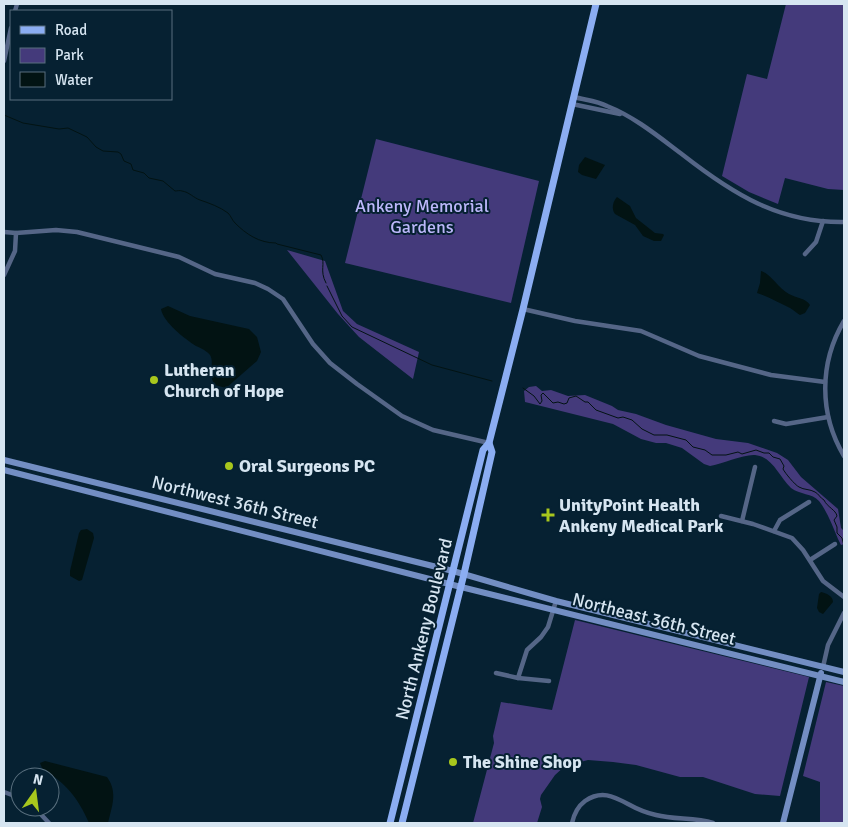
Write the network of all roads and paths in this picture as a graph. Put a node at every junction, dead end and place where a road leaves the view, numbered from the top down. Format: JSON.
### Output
{"nodes":[{"id":1,"x":596,"y":4,"type":"edge"},
{"id":2,"x":10,"y":33,"type":"edge"},
{"id":3,"x":4,"y":61,"type":"edge"},
{"id":4,"x":573,"y":101,"type":"junction"},
{"id":5,"x":823,"y":221,"type":"junction"},
{"id":6,"x":844,"y":222,"type":"edge"},
{"id":7,"x":4,"y":232,"type":"edge"},
{"id":8,"x":16,"y":233,"type":"junction"},
{"id":9,"x":805,"y":254,"type":"dead end"},
{"id":10,"x":4,"y":275,"type":"edge"},
{"id":11,"x":523,"y":309,"type":"junction"},
{"id":12,"x":844,"y":321,"type":"edge"},
{"id":13,"x":825,"y":382,"type":"junction"},
{"id":14,"x":828,"y":417,"type":"junction"},
{"id":15,"x":774,"y":421,"type":"dead end"},
{"id":16,"x":489,"y":443,"type":"junction"},
{"id":17,"x":844,"y":456,"type":"edge"},
{"id":18,"x":4,"y":460,"type":"edge"},
{"id":19,"x":755,"y":467,"type":"dead end"},
{"id":20,"x":4,"y":470,"type":"edge"},
{"id":21,"x":809,"y":502,"type":"dead end"},
{"id":22,"x":721,"y":516,"type":"dead end"},
{"id":23,"x":742,"y":521,"type":"junction"},
{"id":24,"x":774,"y":531,"type":"junction"},
{"id":25,"x":835,"y":544,"type":"dead end"},
{"id":26,"x":810,"y":560,"type":"junction"},
{"id":27,"x":459,"y":573,"type":"junction"},
{"id":28,"x":456,"y":585,"type":"junction"},
{"id":29,"x":844,"y":596,"type":"edge"},
{"id":30,"x":556,"y":601,"type":"junction"},
{"id":31,"x":554,"y":609,"type":"junction"},
{"id":32,"x":844,"y":613,"type":"edge"},
{"id":33,"x":823,"y":667,"type":"junction"},
{"id":34,"x":844,"y":672,"type":"edge"},
{"id":35,"x":496,"y":673,"type":"dead end"},
{"id":36,"x":820,"y":676,"type":"junction"},
{"id":37,"x":518,"y":678,"type":"junction"},
{"id":38,"x":549,"y":681,"type":"dead end"},
{"id":39,"x":844,"y":682,"type":"edge"},
{"id":40,"x":390,"y":823,"type":"edge"},
{"id":41,"x":402,"y":823,"type":"edge"},
{"id":42,"x":572,"y":823,"type":"edge"},
{"id":43,"x":713,"y":823,"type":"edge"},
{"id":44,"x":783,"y":823,"type":"edge"}],
"edges":[{"from":1,"to":4,"type":"main road","name":"North Ankeny Boulevard"},
{"from":2,"to":3,"type":"street"},
{"from":4,"to":5,"type":"street"},
{"from":4,"to":11,"type":"main road","name":"North Ankeny Boulevard"},
{"from":5,"to":6,"type":"street"},
{"from":5,"to":9,"type":"street"},
{"from":7,"to":8,"type":"street"},
{"from":8,"to":10,"type":"street"},
{"from":8,"to":16,"type":"street"},
{"from":11,"to":13,"type":"street"},
{"from":11,"to":16,"type":"main road","name":"North Ankeny Boulevard"},
{"from":12,"to":13,"type":"street"},
{"from":13,"to":14,"type":"street"},
{"from":14,"to":15,"type":"street"},
{"from":14,"to":17,"type":"street"},
{"from":16,"to":27,"type":"main road","name":"North Ankeny Boulevard"},
{"from":16,"to":27,"type":"main road","name":"North Ankeny Boulevard"},
{"from":18,"to":27,"type":"main road","name":"Northwest 36th Street"},
{"from":19,"to":23,"type":"street"},
{"from":20,"to":28,"type":"main road","name":"Northwest 36th Street"},
{"from":21,"to":24,"type":"street"},
{"from":22,"to":23,"type":"street"},
{"from":23,"to":24,"type":"street"},
{"from":24,"to":26,"type":"street"},
{"from":25,"to":26,"type":"street"},
{"from":26,"to":29,"type":"street"},
{"from":27,"to":28,"type":"main road","name":"North Ankeny Boulevard"},
{"from":27,"to":28,"type":"main road","name":"North Ankeny Boulevard"},
{"from":27,"to":30,"type":"main road","name":"Northeast 36th Street"},
{"from":28,"to":31,"type":"main road","name":"Northeast 36th Street"},
{"from":28,"to":40,"type":"main road","name":"North Ankeny Boulevard"},
{"from":28,"to":41,"type":"main road","name":"North Ankeny Boulevard"},
{"from":30,"to":31,"type":"street"},
{"from":30,"to":33,"type":"main road","name":"Northeast 36th Street"},
{"from":31,"to":36,"type":"main road","name":"Northeast 36th Street"},
{"from":31,"to":37,"type":"street"},
{"from":32,"to":33,"type":"street"},
{"from":33,"to":34,"type":"main road","name":"Northeast 36th Street"},
{"from":33,"to":36,"type":"main road"},
{"from":35,"to":37,"type":"street"},
{"from":36,"to":39,"type":"main road","name":"Northeast 36th Street"},
{"from":36,"to":44,"type":"main road"},
{"from":37,"to":38,"type":"street"},
{"from":42,"to":43,"type":"street"}]}
